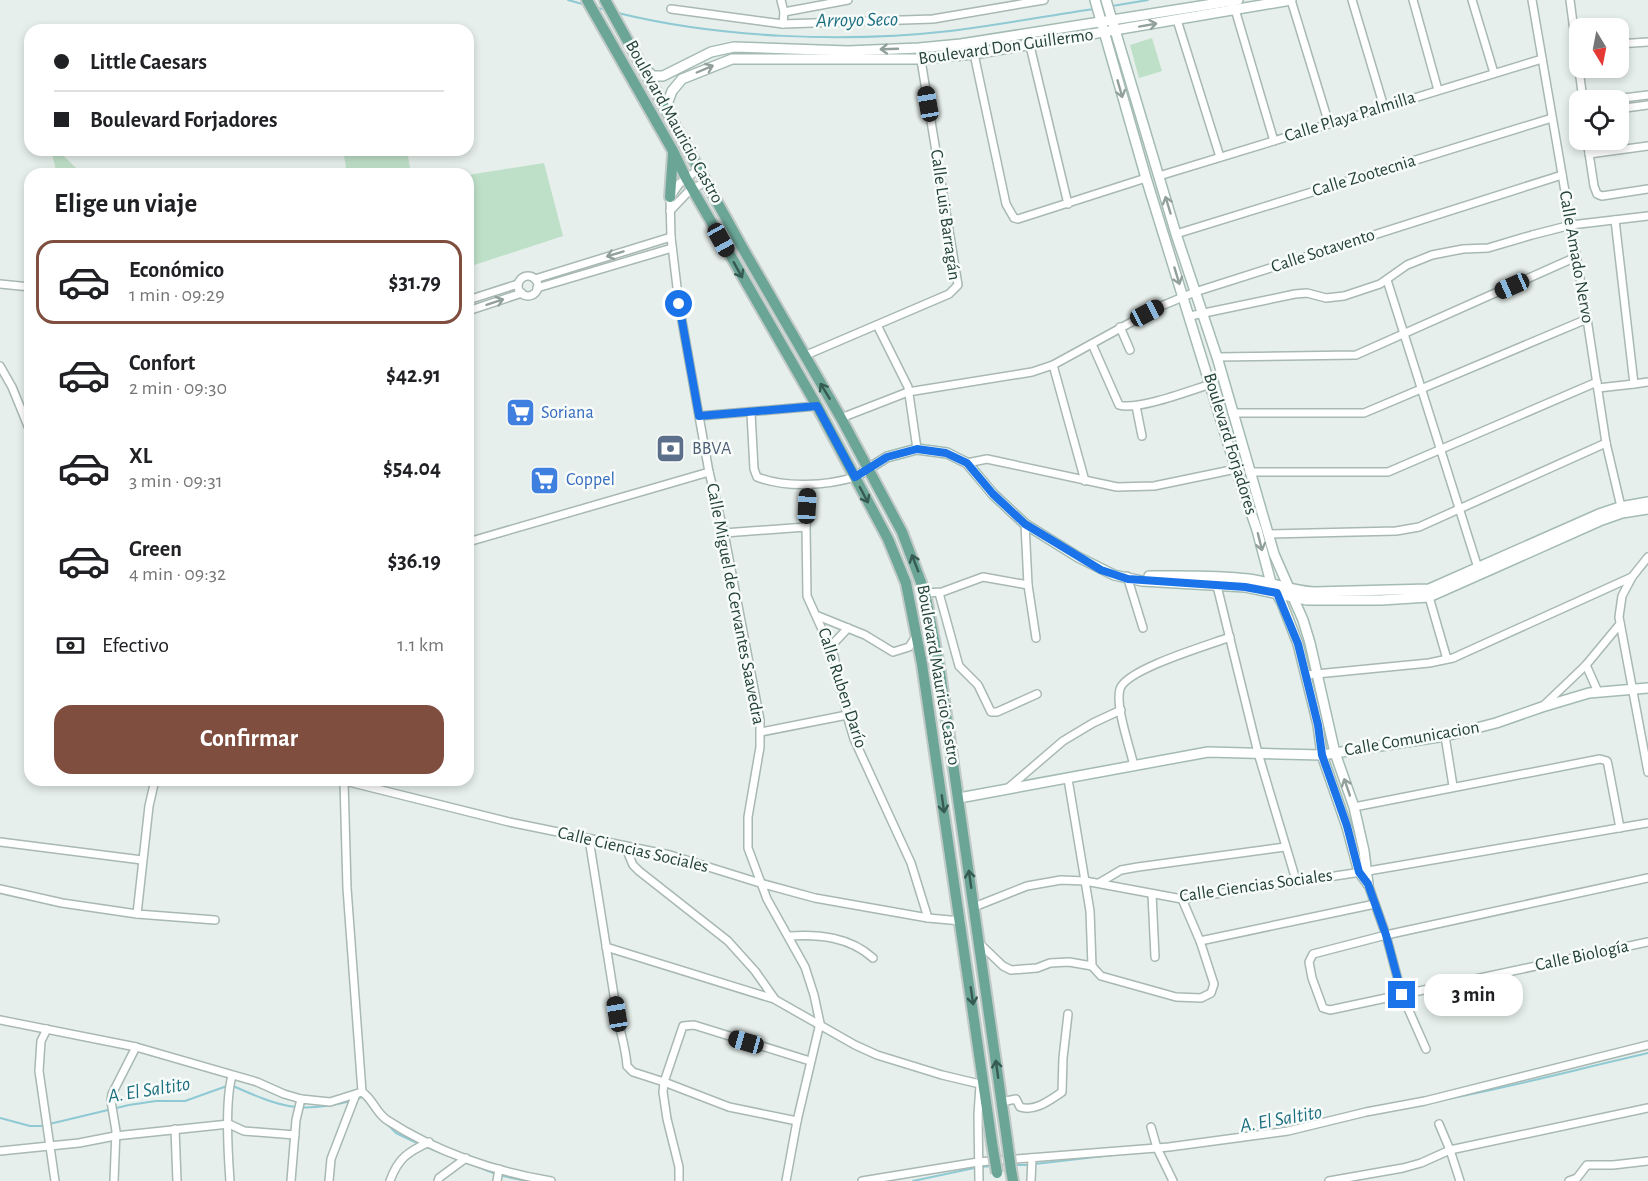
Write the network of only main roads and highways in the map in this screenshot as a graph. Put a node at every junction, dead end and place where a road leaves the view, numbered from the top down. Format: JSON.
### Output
{"nodes":[{"id":1,"x":587,"y":0,"type":"edge"},
{"id":2,"x":605,"y":0,"type":"edge"},
{"id":3,"x":673,"y":151,"type":"junction"},
{"id":4,"x":670,"y":197,"type":"road end"},
{"id":5,"x":1012,"y":1175,"type":"edge"},
{"id":6,"x":997,"y":1177,"type":"edge"}],
"edges":[{"from":1,"to":3,"type":"main road","name":"Boulevard Mauricio Castro"},
{"from":5,"to":2,"type":"main road","name":"Boulevard Mauricio Castro","one_way":true,"bridge":true},
{"from":3,"to":4,"type":"main road"},
{"from":3,"to":6,"type":"main road","name":"Boulevard Mauricio Castro","one_way":true,"bridge":true}]}
